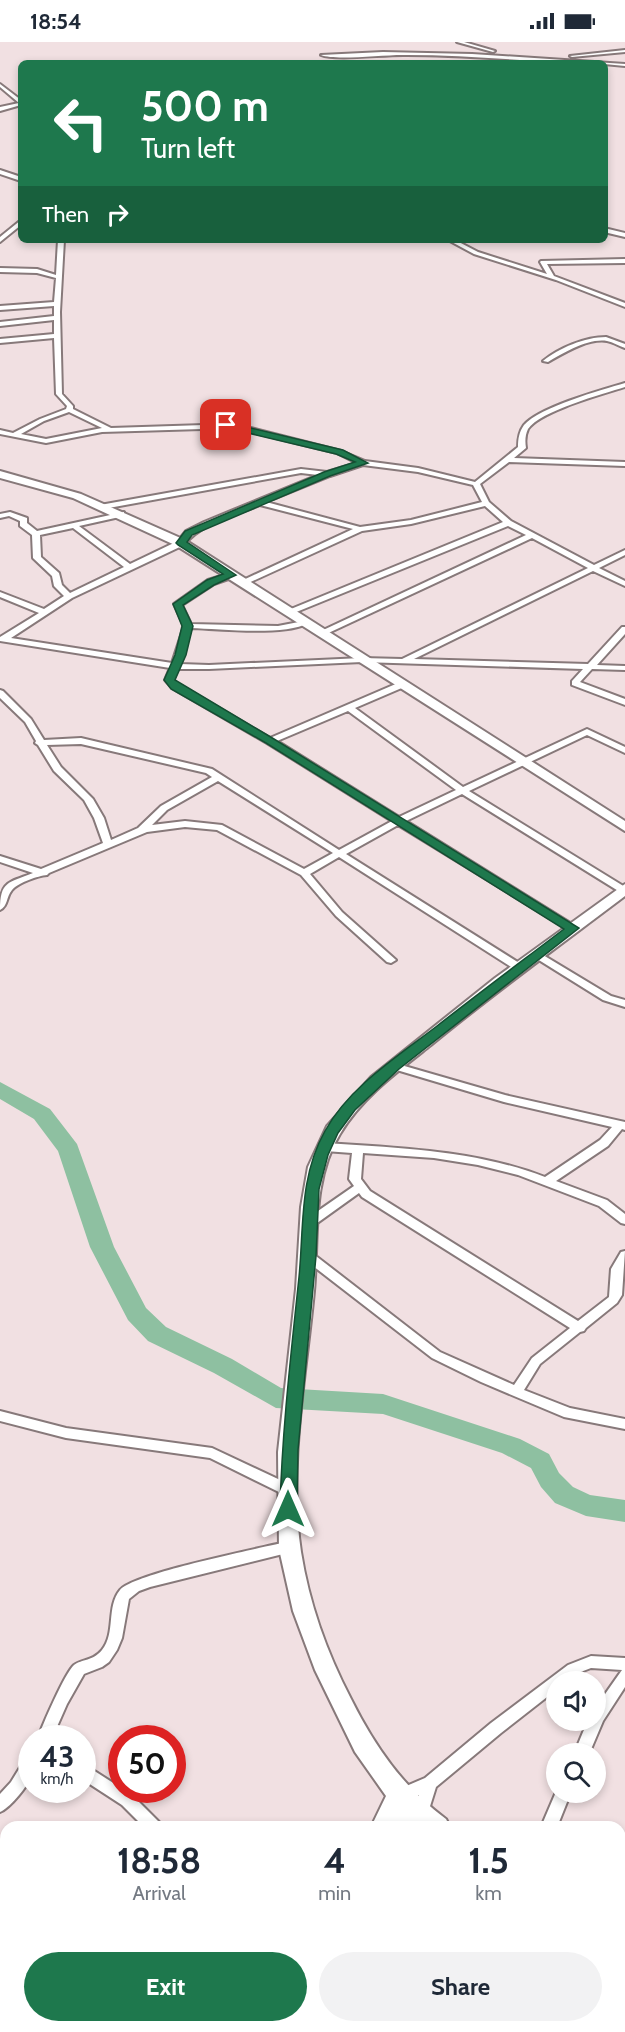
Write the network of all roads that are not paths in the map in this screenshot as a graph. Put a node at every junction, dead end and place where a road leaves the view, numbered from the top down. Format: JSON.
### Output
{"nodes":[{"id":1,"x":459,"y":42,"type":"edge"},
{"id":2,"x":625,"y":51,"type":"edge"},
{"id":3,"x":322,"y":55,"type":"dead end"},
{"id":4,"x":538,"y":60,"type":"edge"},
{"id":5,"x":608,"y":63,"type":"edge"},
{"id":6,"x":625,"y":65,"type":"edge"},
{"id":7,"x":0,"y":85,"type":"edge"},
{"id":8,"x":18,"y":100,"type":"edge"},
{"id":9,"x":18,"y":104,"type":"edge"},
{"id":10,"x":0,"y":109,"type":"edge"},
{"id":11,"x":0,"y":172,"type":"edge"},
{"id":12,"x":18,"y":178,"type":"edge"},
{"id":13,"x":18,"y":224,"type":"edge"},
{"id":14,"x":14,"y":226,"type":"junction"},
{"id":15,"x":0,"y":229,"type":"edge"},
{"id":16,"x":608,"y":231,"type":"edge"},
{"id":17,"x":625,"y":235,"type":"edge"},
{"id":18,"x":0,"y":240,"type":"edge"},
{"id":19,"x":61,"y":243,"type":"edge"},
{"id":20,"x":457,"y":243,"type":"edge"},
{"id":21,"x":625,"y":261,"type":"edge"},
{"id":22,"x":0,"y":270,"type":"edge"},
{"id":23,"x":58,"y":277,"type":"junction"},
{"id":24,"x":552,"y":278,"type":"junction"},
{"id":25,"x":58,"y":304,"type":"junction"},
{"id":26,"x":625,"y":305,"type":"edge"},
{"id":27,"x":0,"y":308,"type":"edge"},
{"id":28,"x":57,"y":318,"type":"junction"},
{"id":29,"x":0,"y":324,"type":"edge"},
{"id":30,"x":58,"y":336,"type":"junction"},
{"id":31,"x":0,"y":342,"type":"edge"},
{"id":32,"x":625,"y":346,"type":"edge"},
{"id":33,"x":546,"y":361,"type":"dead end"},
{"id":34,"x":625,"y":385,"type":"edge"},
{"id":35,"x":69,"y":410,"type":"junction"},
{"id":36,"x":111,"y":430,"type":"junction"},
{"id":37,"x":0,"y":432,"type":"edge"},
{"id":38,"x":14,"y":435,"type":"junction"},
{"id":39,"x":509,"y":460,"type":"junction"},
{"id":40,"x":363,"y":463,"type":"junction"},
{"id":41,"x":625,"y":464,"type":"edge"},
{"id":42,"x":0,"y":474,"type":"edge"},
{"id":43,"x":327,"y":474,"type":"junction"},
{"id":44,"x":476,"y":484,"type":"junction"},
{"id":45,"x":258,"y":502,"type":"junction"},
{"id":46,"x":486,"y":503,"type":"junction"},
{"id":47,"x":103,"y":507,"type":"junction"},
{"id":48,"x":121,"y":514,"type":"junction"},
{"id":49,"x":0,"y":516,"type":"edge"},
{"id":50,"x":508,"y":523,"type":"junction"},
{"id":51,"x":76,"y":527,"type":"junction"},
{"id":52,"x":360,"y":529,"type":"junction"},
{"id":53,"x":36,"y":534,"type":"junction"},
{"id":54,"x":533,"y":535,"type":"junction"},
{"id":55,"x":181,"y":543,"type":"junction"},
{"id":56,"x":625,"y":552,"type":"edge"},
{"id":57,"x":128,"y":566,"type":"junction"},
{"id":58,"x":593,"y":567,"type":"junction"},
{"id":59,"x":231,"y":575,"type":"junction"},
{"id":60,"x":244,"y":584,"type":"junction"},
{"id":61,"x":625,"y":584,"type":"edge"},
{"id":62,"x":0,"y":594,"type":"edge"},
{"id":63,"x":69,"y":596,"type":"junction"},
{"id":64,"x":44,"y":612,"type":"junction"},
{"id":65,"x":289,"y":613,"type":"junction"},
{"id":66,"x":304,"y":622,"type":"junction"},
{"id":67,"x":188,"y":626,"type":"junction"},
{"id":68,"x":625,"y":629,"type":"edge"},
{"id":69,"x":321,"y":634,"type":"junction"},
{"id":70,"x":2,"y":639,"type":"edge"},
{"id":71,"x":362,"y":660,"type":"junction"},
{"id":72,"x":401,"y":662,"type":"junction"},
{"id":73,"x":176,"y":666,"type":"junction"},
{"id":74,"x":588,"y":666,"type":"junction"},
{"id":75,"x":625,"y":668,"type":"edge"},
{"id":76,"x":401,"y":685,"type":"junction"},
{"id":77,"x":0,"y":693,"type":"edge"},
{"id":78,"x":625,"y":702,"type":"edge"},
{"id":79,"x":349,"y":707,"type":"junction"},
{"id":80,"x":270,"y":741,"type":"junction"},
{"id":81,"x":39,"y":744,"type":"junction"},
{"id":82,"x":625,"y":750,"type":"edge"},
{"id":83,"x":524,"y":762,"type":"junction"},
{"id":84,"x":218,"y":777,"type":"junction"},
{"id":85,"x":462,"y":790,"type":"junction"},
{"id":86,"x":398,"y":821,"type":"junction"},
{"id":87,"x":625,"y":827,"type":"edge"},
{"id":88,"x":141,"y":831,"type":"junction"},
{"id":89,"x":108,"y":844,"type":"junction"},
{"id":90,"x":338,"y":854,"type":"junction"},
{"id":91,"x":0,"y":859,"type":"edge"},
{"id":92,"x":44,"y":873,"type":"junction"},
{"id":93,"x":304,"y":873,"type":"junction"},
{"id":94,"x":624,"y":889,"type":"edge"},
{"id":95,"x":0,"y":907,"type":"edge"},
{"id":96,"x":572,"y":928,"type":"junction"},
{"id":97,"x":538,"y":955,"type":"junction"},
{"id":98,"x":392,"y":960,"type":"dead end"},
{"id":99,"x":520,"y":968,"type":"junction"},
{"id":100,"x":625,"y":1004,"type":"edge"},
{"id":101,"x":394,"y":1066,"type":"junction"},
{"id":102,"x":622,"y":1126,"type":"edge"},
{"id":103,"x":325,"y":1147,"type":"junction"},
{"id":104,"x":358,"y":1151,"type":"junction"},
{"id":105,"x":547,"y":1182,"type":"junction"},
{"id":106,"x":359,"y":1188,"type":"junction"},
{"id":107,"x":625,"y":1220,"type":"edge"},
{"id":108,"x":309,"y":1223,"type":"junction"},
{"id":109,"x":308,"y":1256,"type":"junction"},
{"id":110,"x":625,"y":1256,"type":"edge"},
{"id":111,"x":580,"y":1328,"type":"junction"},
{"id":112,"x":516,"y":1392,"type":"junction"},
{"id":113,"x":0,"y":1416,"type":"edge"},
{"id":114,"x":625,"y":1424,"type":"edge"},
{"id":115,"x":288,"y":1490,"type":"junction"},
{"id":116,"x":290,"y":1547,"type":"junction"},
{"id":117,"x":625,"y":1664,"type":"edge"},
{"id":118,"x":625,"y":1675,"type":"edge"},
{"id":119,"x":51,"y":1725,"type":"edge"},
{"id":120,"x":586,"y":1743,"type":"edge"},
{"id":121,"x":96,"y":1779,"type":"edge"},
{"id":122,"x":430,"y":1783,"type":"junction"},
{"id":123,"x":18,"y":1784,"type":"edge"},
{"id":124,"x":399,"y":1796,"type":"junction"},
{"id":125,"x":559,"y":1803,"type":"edge"},
{"id":126,"x":0,"y":1805,"type":"edge"},
{"id":127,"x":148,"y":1821,"type":"edge"},
{"id":128,"x":386,"y":1821,"type":"edge"},
{"id":129,"x":418,"y":1821,"type":"edge"},
{"id":130,"x":420,"y":1821,"type":"edge"},
{"id":131,"x":552,"y":1821,"type":"edge"}],
"edges":[{"from":1,"to":2,"type":"street"},
{"from":3,"to":4,"type":"street"},
{"from":5,"to":6,"type":"street"},
{"from":7,"to":8,"type":"street"},
{"from":9,"to":10,"type":"street"},
{"from":11,"to":12,"type":"street"},
{"from":13,"to":14,"type":"street"},
{"from":14,"to":15,"type":"street"},
{"from":14,"to":18,"type":"street"},
{"from":16,"to":17,"type":"street"},
{"from":19,"to":23,"type":"street"},
{"from":20,"to":24,"type":"street"},
{"from":21,"to":24,"type":"street"},
{"from":22,"to":23,"type":"street"},
{"from":23,"to":25,"type":"street"},
{"from":24,"to":26,"type":"street"},
{"from":25,"to":27,"type":"street"},
{"from":25,"to":28,"type":"street"},
{"from":28,"to":29,"type":"street"},
{"from":28,"to":30,"type":"street"},
{"from":30,"to":31,"type":"street"},
{"from":30,"to":35,"type":"street"},
{"from":32,"to":33,"type":"street"},
{"from":34,"to":39,"type":"street"},
{"from":35,"to":36,"type":"street"},
{"from":35,"to":38,"type":"street"},
{"from":36,"to":38,"type":"street"},
{"from":36,"to":40,"type":"street"},
{"from":37,"to":38,"type":"street"},
{"from":39,"to":41,"type":"street"},
{"from":39,"to":44,"type":"street"},
{"from":40,"to":43,"type":"street"},
{"from":40,"to":44,"type":"street"},
{"from":42,"to":47,"type":"main road"},
{"from":43,"to":45,"type":"street"},
{"from":43,"to":47,"type":"street"},
{"from":44,"to":46,"type":"street"},
{"from":45,"to":52,"type":"street"},
{"from":45,"to":55,"type":"street"},
{"from":46,"to":50,"type":"street"},
{"from":46,"to":52,"type":"street"},
{"from":47,"to":48,"type":"main road"},
{"from":48,"to":51,"type":"street"},
{"from":48,"to":55,"type":"main road"},
{"from":49,"to":53,"type":"street"},
{"from":50,"to":54,"type":"street"},
{"from":50,"to":65,"type":"street"},
{"from":51,"to":53,"type":"street"},
{"from":51,"to":57,"type":"street"},
{"from":52,"to":60,"type":"street"},
{"from":53,"to":63,"type":"street"},
{"from":54,"to":58,"type":"street"},
{"from":54,"to":69,"type":"street"},
{"from":55,"to":57,"type":"street"},
{"from":55,"to":59,"type":"main road"},
{"from":56,"to":58,"type":"street"},
{"from":57,"to":63,"type":"street"},
{"from":58,"to":61,"type":"street"},
{"from":58,"to":72,"type":"street"},
{"from":59,"to":60,"type":"main road"},
{"from":59,"to":67,"type":"street"},
{"from":60,"to":65,"type":"main road"},
{"from":62,"to":64,"type":"street"},
{"from":63,"to":64,"type":"street"},
{"from":64,"to":70,"type":"street"},
{"from":65,"to":66,"type":"main road"},
{"from":66,"to":67,"type":"street"},
{"from":66,"to":69,"type":"main road"},
{"from":67,"to":73,"type":"street"},
{"from":68,"to":74,"type":"street"},
{"from":69,"to":71,"type":"main road"},
{"from":70,"to":73,"type":"street"},
{"from":71,"to":72,"type":"street"},
{"from":71,"to":73,"type":"street"},
{"from":71,"to":76,"type":"main road"},
{"from":72,"to":74,"type":"street"},
{"from":73,"to":80,"type":"street"},
{"from":74,"to":75,"type":"street"},
{"from":74,"to":78,"type":"street"},
{"from":76,"to":79,"type":"street"},
{"from":76,"to":83,"type":"main road"},
{"from":77,"to":81,"type":"street"},
{"from":79,"to":80,"type":"street"},
{"from":79,"to":85,"type":"street"},
{"from":80,"to":86,"type":"street"},
{"from":81,"to":84,"type":"street"},
{"from":81,"to":89,"type":"street"},
{"from":82,"to":83,"type":"street"},
{"from":83,"to":85,"type":"street"},
{"from":83,"to":87,"type":"main road"},
{"from":84,"to":88,"type":"street"},
{"from":84,"to":90,"type":"street"},
{"from":85,"to":86,"type":"street"},
{"from":85,"to":94,"type":"street"},
{"from":86,"to":90,"type":"street"},
{"from":86,"to":96,"type":"street"},
{"from":88,"to":89,"type":"street"},
{"from":88,"to":93,"type":"street"},
{"from":89,"to":92,"type":"street"},
{"from":90,"to":93,"type":"street"},
{"from":90,"to":99,"type":"street"},
{"from":91,"to":92,"type":"street"},
{"from":92,"to":95,"type":"street"},
{"from":93,"to":98,"type":"street"},
{"from":94,"to":96,"type":"main road"},
{"from":96,"to":97,"type":"main road"},
{"from":97,"to":99,"type":"main road"},
{"from":97,"to":100,"type":"street"},
{"from":99,"to":101,"type":"main road"},
{"from":101,"to":102,"type":"street"},
{"from":101,"to":103,"type":"main road"},
{"from":102,"to":105,"type":"street"},
{"from":103,"to":104,"type":"street"},
{"from":103,"to":108,"type":"main road"},
{"from":104,"to":105,"type":"street"},
{"from":104,"to":106,"type":"street"},
{"from":105,"to":107,"type":"street"},
{"from":106,"to":108,"type":"street"},
{"from":106,"to":111,"type":"street"},
{"from":108,"to":109,"type":"main road"},
{"from":109,"to":112,"type":"street"},
{"from":109,"to":115,"type":"main road"},
{"from":110,"to":111,"type":"street"},
{"from":111,"to":112,"type":"street"},
{"from":112,"to":114,"type":"street"},
{"from":113,"to":115,"type":"street"},
{"from":115,"to":116,"type":"main road"},
{"from":116,"to":119,"type":"street"},
{"from":116,"to":124,"type":"main road"},
{"from":117,"to":122,"type":"street"},
{"from":118,"to":120,"type":"street"},
{"from":121,"to":127,"type":"street"},
{"from":122,"to":124,"type":"street"},
{"from":122,"to":130,"type":"street"},
{"from":123,"to":126,"type":"street"},
{"from":124,"to":128,"type":"main road"},
{"from":124,"to":129,"type":"main road"},
{"from":125,"to":131,"type":"street"}]}
